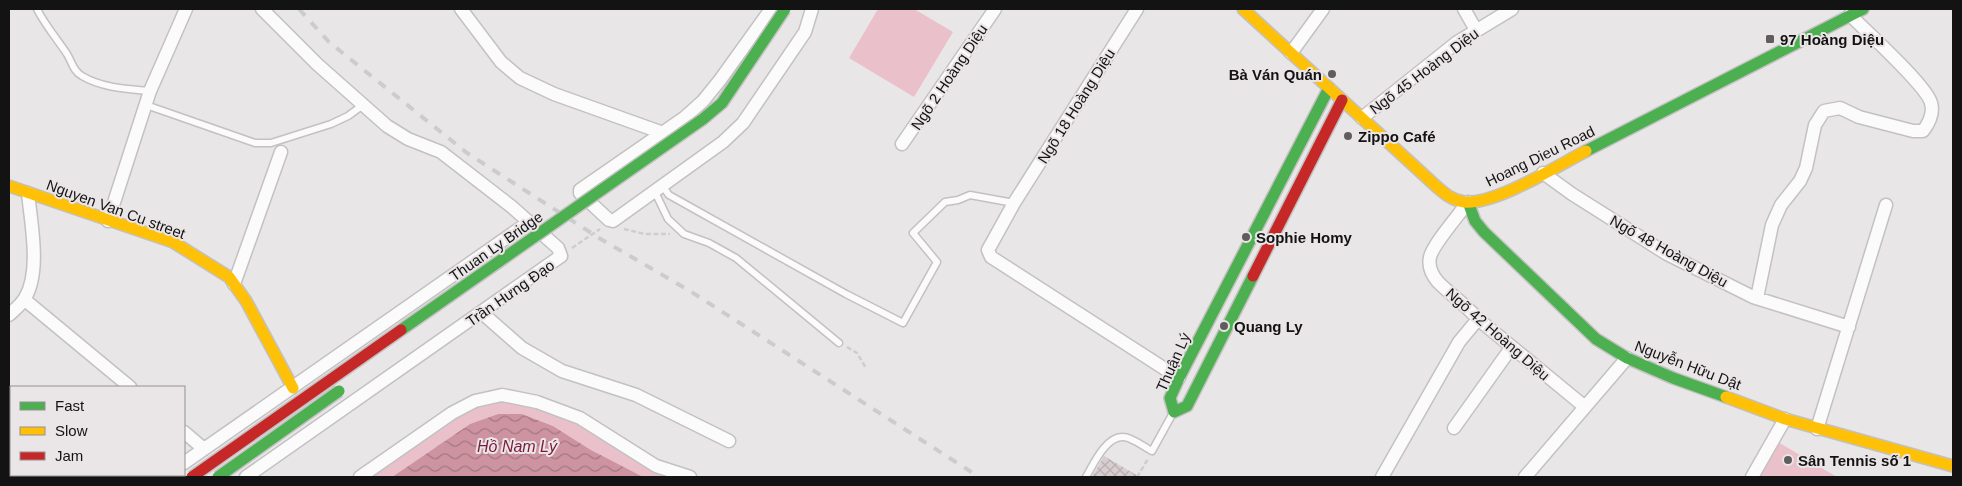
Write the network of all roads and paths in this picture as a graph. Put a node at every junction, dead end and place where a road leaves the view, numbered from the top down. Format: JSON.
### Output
{"nodes":[{"id":1,"x":37,"y":9,"type":"edge"},
{"id":2,"x":186,"y":9,"type":"edge"},
{"id":3,"x":262,"y":9,"type":"edge"},
{"id":4,"x":461,"y":9,"type":"edge"},
{"id":5,"x":771,"y":9,"type":"edge"},
{"id":6,"x":785,"y":9,"type":"edge"},
{"id":7,"x":812,"y":9,"type":"edge"},
{"id":8,"x":995,"y":9,"type":"edge"},
{"id":9,"x":1137,"y":9,"type":"edge"},
{"id":10,"x":1243,"y":9,"type":"edge"},
{"id":11,"x":1323,"y":9,"type":"edge"},
{"id":12,"x":1464,"y":9,"type":"edge"},
{"id":13,"x":1512,"y":9,"type":"edge"},
{"id":14,"x":1863,"y":9,"type":"edge"},
{"id":15,"x":1850,"y":16,"type":"junction"},
{"id":16,"x":1476,"y":30,"type":"junction"},
{"id":17,"x":1291,"y":53,"type":"junction"},
{"id":18,"x":1329,"y":88,"type":"junction"},
{"id":19,"x":150,"y":91,"type":"junction"},
{"id":20,"x":743,"y":93,"type":"dead end"},
{"id":21,"x":1342,"y":100,"type":"junction"},
{"id":22,"x":146,"y":105,"type":"junction"},
{"id":23,"x":363,"y":105,"type":"junction"},
{"id":24,"x":725,"y":117,"type":"dead end"},
{"id":25,"x":1362,"y":118,"type":"junction"},
{"id":26,"x":662,"y":133,"type":"junction"},
{"id":27,"x":902,"y":144,"type":"dead end"},
{"id":28,"x":281,"y":152,"type":"dead end"},
{"id":29,"x":1543,"y":173,"type":"junction"},
{"id":30,"x":9,"y":186,"type":"edge"},
{"id":31,"x":659,"y":189,"type":"junction"},
{"id":32,"x":28,"y":193,"type":"junction"},
{"id":33,"x":605,"y":202,"type":"dead end"},
{"id":34,"x":1468,"y":202,"type":"junction"},
{"id":35,"x":1014,"y":203,"type":"junction"},
{"id":36,"x":1886,"y":206,"type":"dead end"},
{"id":37,"x":589,"y":213,"type":"dead end"},
{"id":38,"x":108,"y":221,"type":"junction"},
{"id":39,"x":529,"y":222,"type":"junction"},
{"id":40,"x":611,"y":222,"type":"junction"},
{"id":41,"x":684,"y":234,"type":"junction"},
{"id":42,"x":558,"y":235,"type":"dead end"},
{"id":43,"x":542,"y":246,"type":"dead end"},
{"id":44,"x":561,"y":256,"type":"junction"},
{"id":45,"x":234,"y":284,"type":"junction"},
{"id":46,"x":1757,"y":298,"type":"junction"},
{"id":47,"x":25,"y":300,"type":"junction"},
{"id":48,"x":482,"y":312,"type":"junction"},
{"id":49,"x":9,"y":315,"type":"edge"},
{"id":50,"x":1478,"y":319,"type":"junction"},
{"id":51,"x":1849,"y":327,"type":"junction"},
{"id":52,"x":839,"y":343,"type":"joint"},
{"id":53,"x":1511,"y":348,"type":"junction"},
{"id":54,"x":1627,"y":358,"type":"junction"},
{"id":55,"x":866,"y":368,"type":"dead end"},
{"id":56,"x":1180,"y":378,"type":"junction"},
{"id":57,"x":351,"y":382,"type":"dead end"},
{"id":58,"x":129,"y":386,"type":"edge"},
{"id":59,"x":293,"y":388,"type":"junction"},
{"id":60,"x":1584,"y":407,"type":"junction"},
{"id":61,"x":1174,"y":412,"type":"junction"},
{"id":62,"x":1785,"y":419,"type":"junction"},
{"id":63,"x":1454,"y":428,"type":"dead end"},
{"id":64,"x":1817,"y":429,"type":"junction"},
{"id":65,"x":185,"y":433,"type":"edge"},
{"id":66,"x":729,"y":441,"type":"dead end"},
{"id":67,"x":204,"y":449,"type":"junction"},
{"id":68,"x":1152,"y":451,"type":"junction"},
{"id":69,"x":185,"y":462,"type":"edge"},
{"id":70,"x":1953,"y":466,"type":"edge"},
{"id":71,"x":192,"y":477,"type":"edge"},
{"id":72,"x":218,"y":477,"type":"edge"},
{"id":73,"x":246,"y":477,"type":"edge"},
{"id":74,"x":360,"y":477,"type":"edge"},
{"id":75,"x":690,"y":477,"type":"edge"},
{"id":76,"x":1086,"y":477,"type":"edge"},
{"id":77,"x":1137,"y":477,"type":"edge"},
{"id":78,"x":1382,"y":477,"type":"edge"},
{"id":79,"x":1525,"y":477,"type":"edge"},
{"id":80,"x":1752,"y":477,"type":"edge"}],
"edges":[{"from":1,"to":19,"type":"lane"},
{"from":2,"to":19,"type":"street"},
{"from":3,"to":23,"type":"street","name":"Trần Hưng Đạo"},
{"from":4,"to":26,"type":"street"},
{"from":5,"to":26,"type":"street"},
{"from":6,"to":71,"type":"main road","name":"Thuan Ly Bridge","bridge":true},
{"from":7,"to":31,"type":"street"},
{"from":8,"to":27,"type":"street","name":"Ngõ 2 Hoàng Diệu"},
{"from":9,"to":35,"type":"street","name":"Ngõ 18 Hoàng Diệu"},
{"from":10,"to":17,"type":"main road"},
{"from":11,"to":17,"type":"street"},
{"from":12,"to":16,"type":"street"},
{"from":13,"to":16,"type":"street","name":"Ngõ 45 Hoàng Diệu"},
{"from":14,"to":15,"type":"main road","name":"Hoang Dieu Road"},
{"from":15,"to":29,"type":"main road","name":"Hoang Dieu Road"},
{"from":15,"to":46,"type":"street"},
{"from":16,"to":25,"type":"street","name":"Ngõ 45 Hoàng Diệu"},
{"from":17,"to":18,"type":"main road"},
{"from":18,"to":21,"type":"main road"},
{"from":18,"to":56,"type":"main road","name":"Thuận Lý"},
{"from":19,"to":22,"type":"street"},
{"from":20,"to":24,"type":"main road"},
{"from":21,"to":25,"type":"main road"},
{"from":21,"to":61,"type":"main road","name":"Thuận Lý"},
{"from":22,"to":23,"type":"lane"},
{"from":22,"to":38,"type":"street"},
{"from":23,"to":39,"type":"street","name":"Trần Hưng Đạo"},
{"from":25,"to":34,"type":"main road"},
{"from":26,"to":40,"type":"street"},
{"from":28,"to":45,"type":"street"},
{"from":29,"to":34,"type":"main road","name":"Hoang Dieu Road"},
{"from":29,"to":46,"type":"street","name":"Ngõ 48 Hoàng Diệu"},
{"from":30,"to":32,"type":"main road","name":"Nguyen Van Cu street"},
{"from":31,"to":35,"type":"lane"},
{"from":31,"to":40,"type":"street"},
{"from":31,"to":41,"type":"lane"},
{"from":32,"to":38,"type":"main road","name":"Nguyen Van Cu street"},
{"from":32,"to":47,"type":"street"},
{"from":33,"to":37,"type":"main road"},
{"from":34,"to":50,"type":"street","name":"Ngõ 42 Hoàng Diệu"},
{"from":34,"to":54,"type":"main road","name":"Nguyễn Hữu Dật"},
{"from":35,"to":56,"type":"street","name":"Ngõ 18 Hoàng Diệu"},
{"from":36,"to":51,"type":"street"},
{"from":38,"to":45,"type":"main road","name":"Nguyen Van Cu street"},
{"from":39,"to":44,"type":"street","name":"Trần Hưng Đạo"},
{"from":39,"to":59,"type":"street"},
{"from":40,"to":41,"type":"path"},
{"from":40,"to":44,"type":"path"},
{"from":41,"to":52,"type":"lane"},
{"from":42,"to":43,"type":"main road","name":"Thuan Ly Bridge"},
{"from":44,"to":48,"type":"street","name":"Trần Hưng Đạo"},
{"from":45,"to":59,"type":"main road","name":"Nguyen Van Cu street"},
{"from":46,"to":51,"type":"street","name":"Ngõ 48 Hoàng Diệu"},
{"from":47,"to":49,"type":"street"},
{"from":47,"to":58,"type":"street"},
{"from":48,"to":66,"type":"street"},
{"from":48,"to":73,"type":"street","name":"Trần Hưng Đạo"},
{"from":50,"to":53,"type":"street","name":"Ngõ 42 Hoàng Diệu"},
{"from":50,"to":78,"type":"street"},
{"from":51,"to":64,"type":"street"},
{"from":52,"to":55,"type":"path"},
{"from":53,"to":60,"type":"street","name":"Ngõ 42 Hoàng Diệu"},
{"from":53,"to":63,"type":"street"},
{"from":54,"to":60,"type":"street"},
{"from":54,"to":62,"type":"main road","name":"Nguyễn Hữu Dật"},
{"from":56,"to":61,"type":"main road","name":"Thuận Lý"},
{"from":57,"to":72,"type":"main road","bridge":true},
{"from":59,"to":67,"type":"street"},
{"from":60,"to":79,"type":"street"},
{"from":61,"to":68,"type":"lane"},
{"from":62,"to":64,"type":"main road","name":"Nguyễn Hữu Dật"},
{"from":62,"to":80,"type":"street"},
{"from":64,"to":70,"type":"main road","name":"Nguyễn Hữu Dật"},
{"from":65,"to":67,"type":"street"},
{"from":67,"to":69,"type":"street"},
{"from":68,"to":76,"type":"lane"},
{"from":68,"to":77,"type":"path"},
{"from":74,"to":75,"type":"street"}]}
